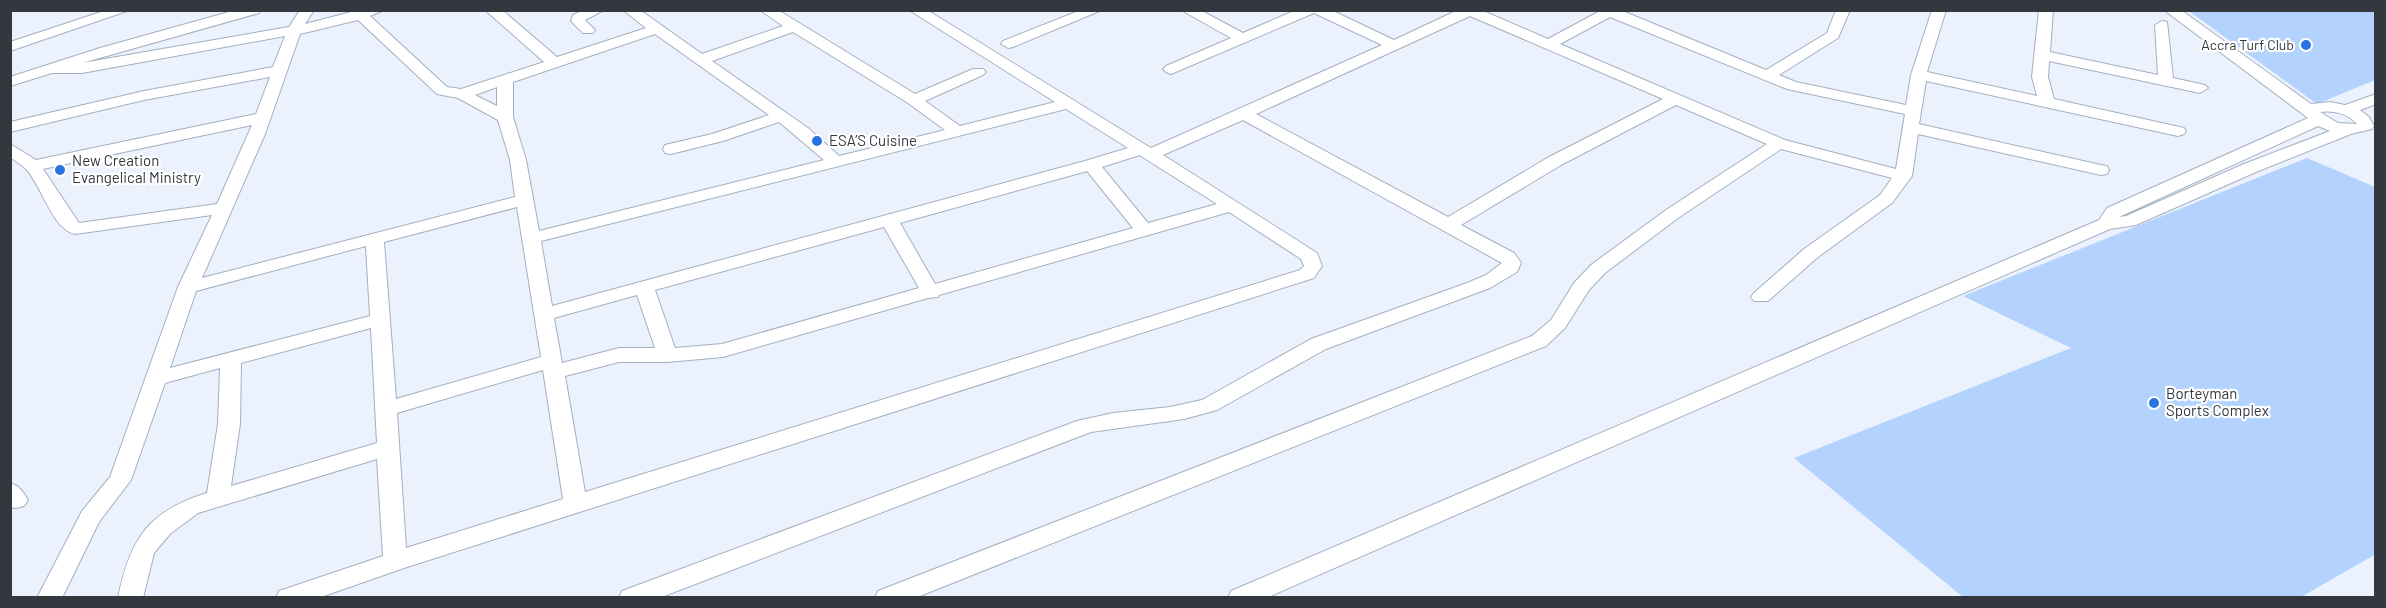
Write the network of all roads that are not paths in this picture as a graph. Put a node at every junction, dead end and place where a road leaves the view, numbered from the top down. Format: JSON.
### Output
{"nodes":[{"id":1,"x":123,"y":10,"type":"edge"},
{"id":2,"x":254,"y":10,"type":"edge"},
{"id":3,"x":307,"y":10,"type":"edge"},
{"id":4,"x":376,"y":10,"type":"edge"},
{"id":5,"x":492,"y":10,"type":"edge"},
{"id":6,"x":597,"y":10,"type":"edge"},
{"id":7,"x":630,"y":10,"type":"edge"},
{"id":8,"x":767,"y":10,"type":"edge"},
{"id":9,"x":916,"y":10,"type":"edge"},
{"id":10,"x":1095,"y":10,"type":"edge"},
{"id":11,"x":1188,"y":10,"type":"edge"},
{"id":12,"x":1308,"y":10,"type":"edge"},
{"id":13,"x":1319,"y":10,"type":"edge"},
{"id":14,"x":1843,"y":10,"type":"edge"},
{"id":15,"x":1939,"y":10,"type":"edge"},
{"id":16,"x":2046,"y":10,"type":"edge"},
{"id":17,"x":2171,"y":10,"type":"edge"},
{"id":18,"x":1611,"y":11,"type":"edge"},
{"id":19,"x":1465,"y":12,"type":"edge"},
{"id":20,"x":361,"y":15,"type":"junction"},
{"id":21,"x":2162,"y":25,"type":"dead end"},
{"id":22,"x":793,"y":27,"type":"junction"},
{"id":23,"x":656,"y":29,"type":"junction"},
{"id":24,"x":294,"y":30,"type":"junction"},
{"id":25,"x":588,"y":30,"type":"dead end"},
{"id":26,"x":1241,"y":38,"type":"junction"},
{"id":27,"x":1008,"y":44,"type":"dead end"},
{"id":28,"x":1550,"y":44,"type":"junction"},
{"id":29,"x":1394,"y":45,"type":"junction"},
{"id":30,"x":10,"y":47,"type":"edge"},
{"id":31,"x":2041,"y":55,"type":"junction"},
{"id":32,"x":700,"y":60,"type":"junction"},
{"id":33,"x":554,"y":63,"type":"junction"},
{"id":34,"x":52,"y":69,"type":"junction"},
{"id":35,"x":1171,"y":69,"type":"dead end"},
{"id":36,"x":278,"y":71,"type":"junction"},
{"id":37,"x":978,"y":72,"type":"dead end"},
{"id":38,"x":1919,"y":75,"type":"junction"},
{"id":39,"x":1767,"y":76,"type":"junction"},
{"id":40,"x":505,"y":80,"type":"junction"},
{"id":41,"x":2166,"y":81,"type":"junction"},
{"id":42,"x":10,"y":82,"type":"edge"},
{"id":43,"x":2200,"y":88,"type":"dead end"},
{"id":44,"x":462,"y":94,"type":"junction"},
{"id":45,"x":1675,"y":99,"type":"junction"},
{"id":46,"x":2376,"y":99,"type":"edge"},
{"id":47,"x":914,"y":100,"type":"junction"},
{"id":48,"x":1067,"y":104,"type":"junction"},
{"id":49,"x":2047,"y":104,"type":"junction"},
{"id":50,"x":2345,"y":110,"type":"junction"},
{"id":51,"x":1244,"y":114,"type":"junction"},
{"id":52,"x":2315,"y":115,"type":"junction"},
{"id":53,"x":781,"y":116,"type":"junction"},
{"id":54,"x":505,"y":117,"type":"junction"},
{"id":55,"x":261,"y":118,"type":"junction"},
{"id":56,"x":1911,"y":119,"type":"junction"},
{"id":57,"x":2363,"y":121,"type":"edge"},
{"id":58,"x":10,"y":127,"type":"edge"},
{"id":59,"x":957,"y":131,"type":"junction"},
{"id":60,"x":2178,"y":131,"type":"dead end"},
{"id":61,"x":1779,"y":143,"type":"junction"},
{"id":62,"x":10,"y":149,"type":"edge"},
{"id":63,"x":671,"y":149,"type":"dead end"},
{"id":64,"x":1145,"y":151,"type":"junction"},
{"id":65,"x":836,"y":162,"type":"junction"},
{"id":66,"x":1090,"y":165,"type":"junction"},
{"id":67,"x":33,"y":166,"type":"junction"},
{"id":68,"x":2101,"y":170,"type":"dead end"},
{"id":69,"x":1903,"y":176,"type":"junction"},
{"id":70,"x":523,"y":200,"type":"junction"},
{"id":71,"x":1230,"y":206,"type":"junction"},
{"id":72,"x":223,"y":208,"type":"junction"},
{"id":73,"x":889,"y":220,"type":"junction"},
{"id":74,"x":2106,"y":224,"type":"junction"},
{"id":75,"x":1446,"y":226,"type":"junction"},
{"id":76,"x":1145,"y":231,"type":"junction"},
{"id":77,"x":375,"y":237,"type":"junction"},
{"id":78,"x":531,"y":238,"type":"junction"},
{"id":79,"x":188,"y":286,"type":"junction"},
{"id":80,"x":644,"y":286,"type":"junction"},
{"id":81,"x":932,"y":292,"type":"junction"},
{"id":82,"x":1761,"y":297,"type":"dead end"},
{"id":83,"x":545,"y":314,"type":"junction"},
{"id":84,"x":381,"y":319,"type":"junction"},
{"id":85,"x":667,"y":355,"type":"junction"},
{"id":86,"x":231,"y":359,"type":"junction"},
{"id":87,"x":554,"y":366,"type":"junction"},
{"id":88,"x":154,"y":380,"type":"junction"},
{"id":89,"x":385,"y":409,"type":"junction"},
{"id":90,"x":387,"y":448,"type":"junction"},
{"id":91,"x":218,"y":498,"type":"junction"},
{"id":92,"x":576,"y":505,"type":"junction"},
{"id":93,"x":395,"y":561,"type":"junction"},
{"id":94,"x":49,"y":597,"type":"edge"},
{"id":95,"x":130,"y":597,"type":"edge"},
{"id":96,"x":288,"y":597,"type":"edge"},
{"id":97,"x":631,"y":597,"type":"edge"},
{"id":98,"x":887,"y":597,"type":"edge"},
{"id":99,"x":1240,"y":597,"type":"edge"}],
"edges":[{"from":1,"to":30,"type":"street"},
{"from":2,"to":34,"type":"street"},
{"from":3,"to":24,"type":"street"},
{"from":4,"to":20,"type":"street"},
{"from":5,"to":33,"type":"street"},
{"from":6,"to":25,"type":"street"},
{"from":7,"to":23,"type":"street"},
{"from":8,"to":22,"type":"street"},
{"from":9,"to":48,"type":"street"},
{"from":10,"to":27,"type":"street"},
{"from":11,"to":26,"type":"street"},
{"from":12,"to":26,"type":"street"},
{"from":13,"to":29,"type":"street"},
{"from":14,"to":39,"type":"street"},
{"from":15,"to":38,"type":"street"},
{"from":16,"to":31,"type":"street"},
{"from":17,"to":52,"type":"street"},
{"from":18,"to":28,"type":"street"},
{"from":18,"to":39,"type":"street"},
{"from":19,"to":28,"type":"street"},
{"from":19,"to":29,"type":"street"},
{"from":20,"to":24,"type":"street"},
{"from":20,"to":44,"type":"street"},
{"from":21,"to":41,"type":"street"},
{"from":22,"to":32,"type":"street"},
{"from":22,"to":47,"type":"street"},
{"from":23,"to":32,"type":"street"},
{"from":23,"to":33,"type":"street"},
{"from":24,"to":34,"type":"street"},
{"from":24,"to":36,"type":"street"},
{"from":26,"to":35,"type":"street"},
{"from":28,"to":45,"type":"street"},
{"from":29,"to":51,"type":"street"},
{"from":31,"to":41,"type":"street"},
{"from":31,"to":49,"type":"street"},
{"from":32,"to":53,"type":"street"},
{"from":33,"to":40,"type":"street"},
{"from":34,"to":42,"type":"street"},
{"from":36,"to":55,"type":"street"},
{"from":36,"to":58,"type":"street"},
{"from":37,"to":47,"type":"street"},
{"from":38,"to":49,"type":"street"},
{"from":38,"to":56,"type":"street"},
{"from":39,"to":56,"type":"street"},
{"from":40,"to":44,"type":"street"},
{"from":40,"to":54,"type":"street"},
{"from":41,"to":43,"type":"street"},
{"from":44,"to":54,"type":"street"},
{"from":45,"to":61,"type":"street"},
{"from":45,"to":75,"type":"street"},
{"from":46,"to":50,"type":"street"},
{"from":47,"to":59,"type":"street"},
{"from":48,"to":59,"type":"street"},
{"from":48,"to":64,"type":"street"},
{"from":49,"to":60,"type":"street"},
{"from":50,"to":52,"type":"street"},
{"from":50,"to":57,"type":"street"},
{"from":51,"to":64,"type":"street"},
{"from":51,"to":75,"type":"street"},
{"from":52,"to":57,"type":"street"},
{"from":52,"to":74,"type":"street"},
{"from":53,"to":63,"type":"street"},
{"from":53,"to":65,"type":"street"},
{"from":54,"to":70,"type":"street"},
{"from":55,"to":67,"type":"street"},
{"from":55,"to":72,"type":"street"},
{"from":56,"to":68,"type":"street"},
{"from":56,"to":69,"type":"street"},
{"from":57,"to":74,"type":"street"},
{"from":59,"to":65,"type":"street"},
{"from":61,"to":69,"type":"street"},
{"from":61,"to":98,"type":"street"},
{"from":62,"to":67,"type":"street"},
{"from":64,"to":66,"type":"street"},
{"from":64,"to":71,"type":"street"},
{"from":65,"to":78,"type":"street"},
{"from":66,"to":73,"type":"street"},
{"from":66,"to":76,"type":"street"},
{"from":67,"to":72,"type":"street"},
{"from":69,"to":82,"type":"street"},
{"from":70,"to":77,"type":"street"},
{"from":70,"to":78,"type":"street"},
{"from":71,"to":76,"type":"street"},
{"from":71,"to":92,"type":"street"},
{"from":72,"to":79,"type":"street"},
{"from":73,"to":80,"type":"street"},
{"from":73,"to":81,"type":"street"},
{"from":74,"to":99,"type":"street"},
{"from":75,"to":97,"type":"street"},
{"from":76,"to":81,"type":"street"},
{"from":77,"to":79,"type":"street"},
{"from":77,"to":84,"type":"street"},
{"from":78,"to":83,"type":"street"},
{"from":79,"to":88,"type":"street"},
{"from":80,"to":83,"type":"street"},
{"from":80,"to":85,"type":"street"},
{"from":81,"to":85,"type":"street"},
{"from":83,"to":87,"type":"street"},
{"from":84,"to":86,"type":"street"},
{"from":84,"to":89,"type":"street"},
{"from":85,"to":87,"type":"street"},
{"from":86,"to":88,"type":"street"},
{"from":86,"to":91,"type":"street"},
{"from":87,"to":89,"type":"street"},
{"from":87,"to":92,"type":"street"},
{"from":88,"to":94,"type":"street"},
{"from":89,"to":90,"type":"street"},
{"from":90,"to":91,"type":"street"},
{"from":90,"to":93,"type":"street"},
{"from":91,"to":95,"type":"street"},
{"from":92,"to":93,"type":"street"},
{"from":93,"to":96,"type":"street"}]}
